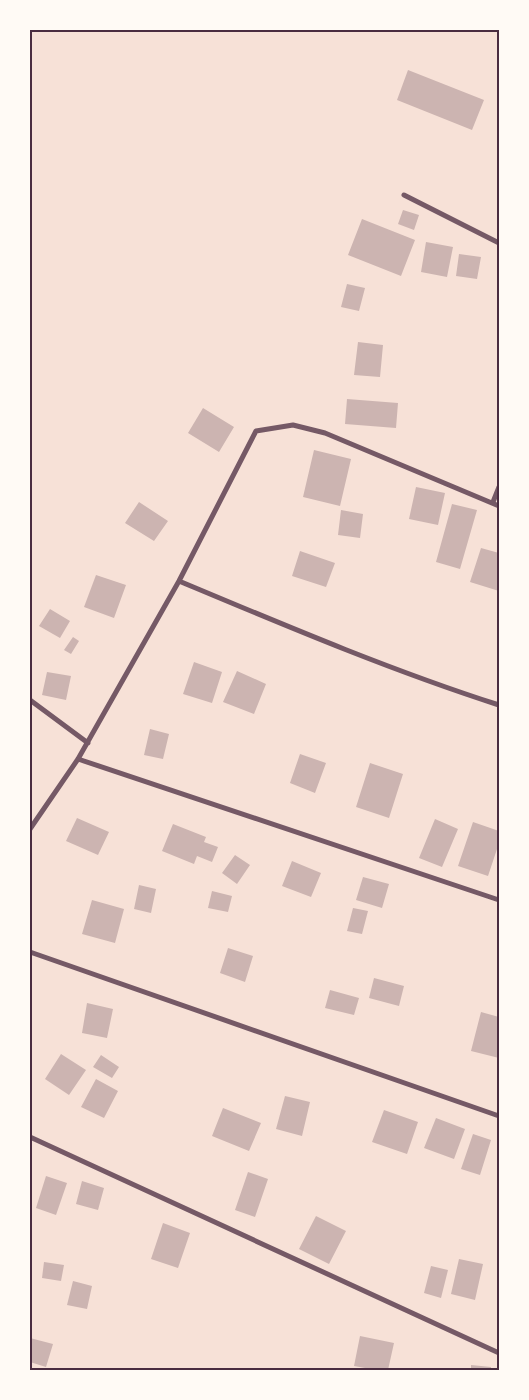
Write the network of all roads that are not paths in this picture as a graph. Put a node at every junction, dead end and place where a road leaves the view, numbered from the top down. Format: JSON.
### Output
{"nodes":[{"id":1,"x":404,"y":195,"type":"dead end"},
{"id":2,"x":499,"y":243,"type":"edge"},
{"id":3,"x":499,"y":487,"type":"edge"},
{"id":4,"x":492,"y":502,"type":"junction"},
{"id":5,"x":499,"y":506,"type":"edge"},
{"id":6,"x":178,"y":581,"type":"junction"},
{"id":7,"x":30,"y":700,"type":"edge"},
{"id":8,"x":499,"y":705,"type":"edge"},
{"id":9,"x":88,"y":743,"type":"junction"},
{"id":10,"x":78,"y":760,"type":"junction"},
{"id":11,"x":30,"y":829,"type":"edge"},
{"id":12,"x":499,"y":900,"type":"edge"},
{"id":13,"x":30,"y":952,"type":"edge"},
{"id":14,"x":499,"y":1116,"type":"edge"},
{"id":15,"x":30,"y":1137,"type":"edge"},
{"id":16,"x":499,"y":1353,"type":"edge"}],
"edges":[{"from":1,"to":2,"type":"street"},
{"from":3,"to":4,"type":"street"},
{"from":4,"to":5,"type":"street"},
{"from":4,"to":6,"type":"street"},
{"from":6,"to":8,"type":"street"},
{"from":6,"to":9,"type":"street"},
{"from":7,"to":9,"type":"street"},
{"from":9,"to":10,"type":"street"},
{"from":10,"to":11,"type":"street"},
{"from":10,"to":12,"type":"street"},
{"from":13,"to":14,"type":"street"},
{"from":15,"to":16,"type":"street"}]}
